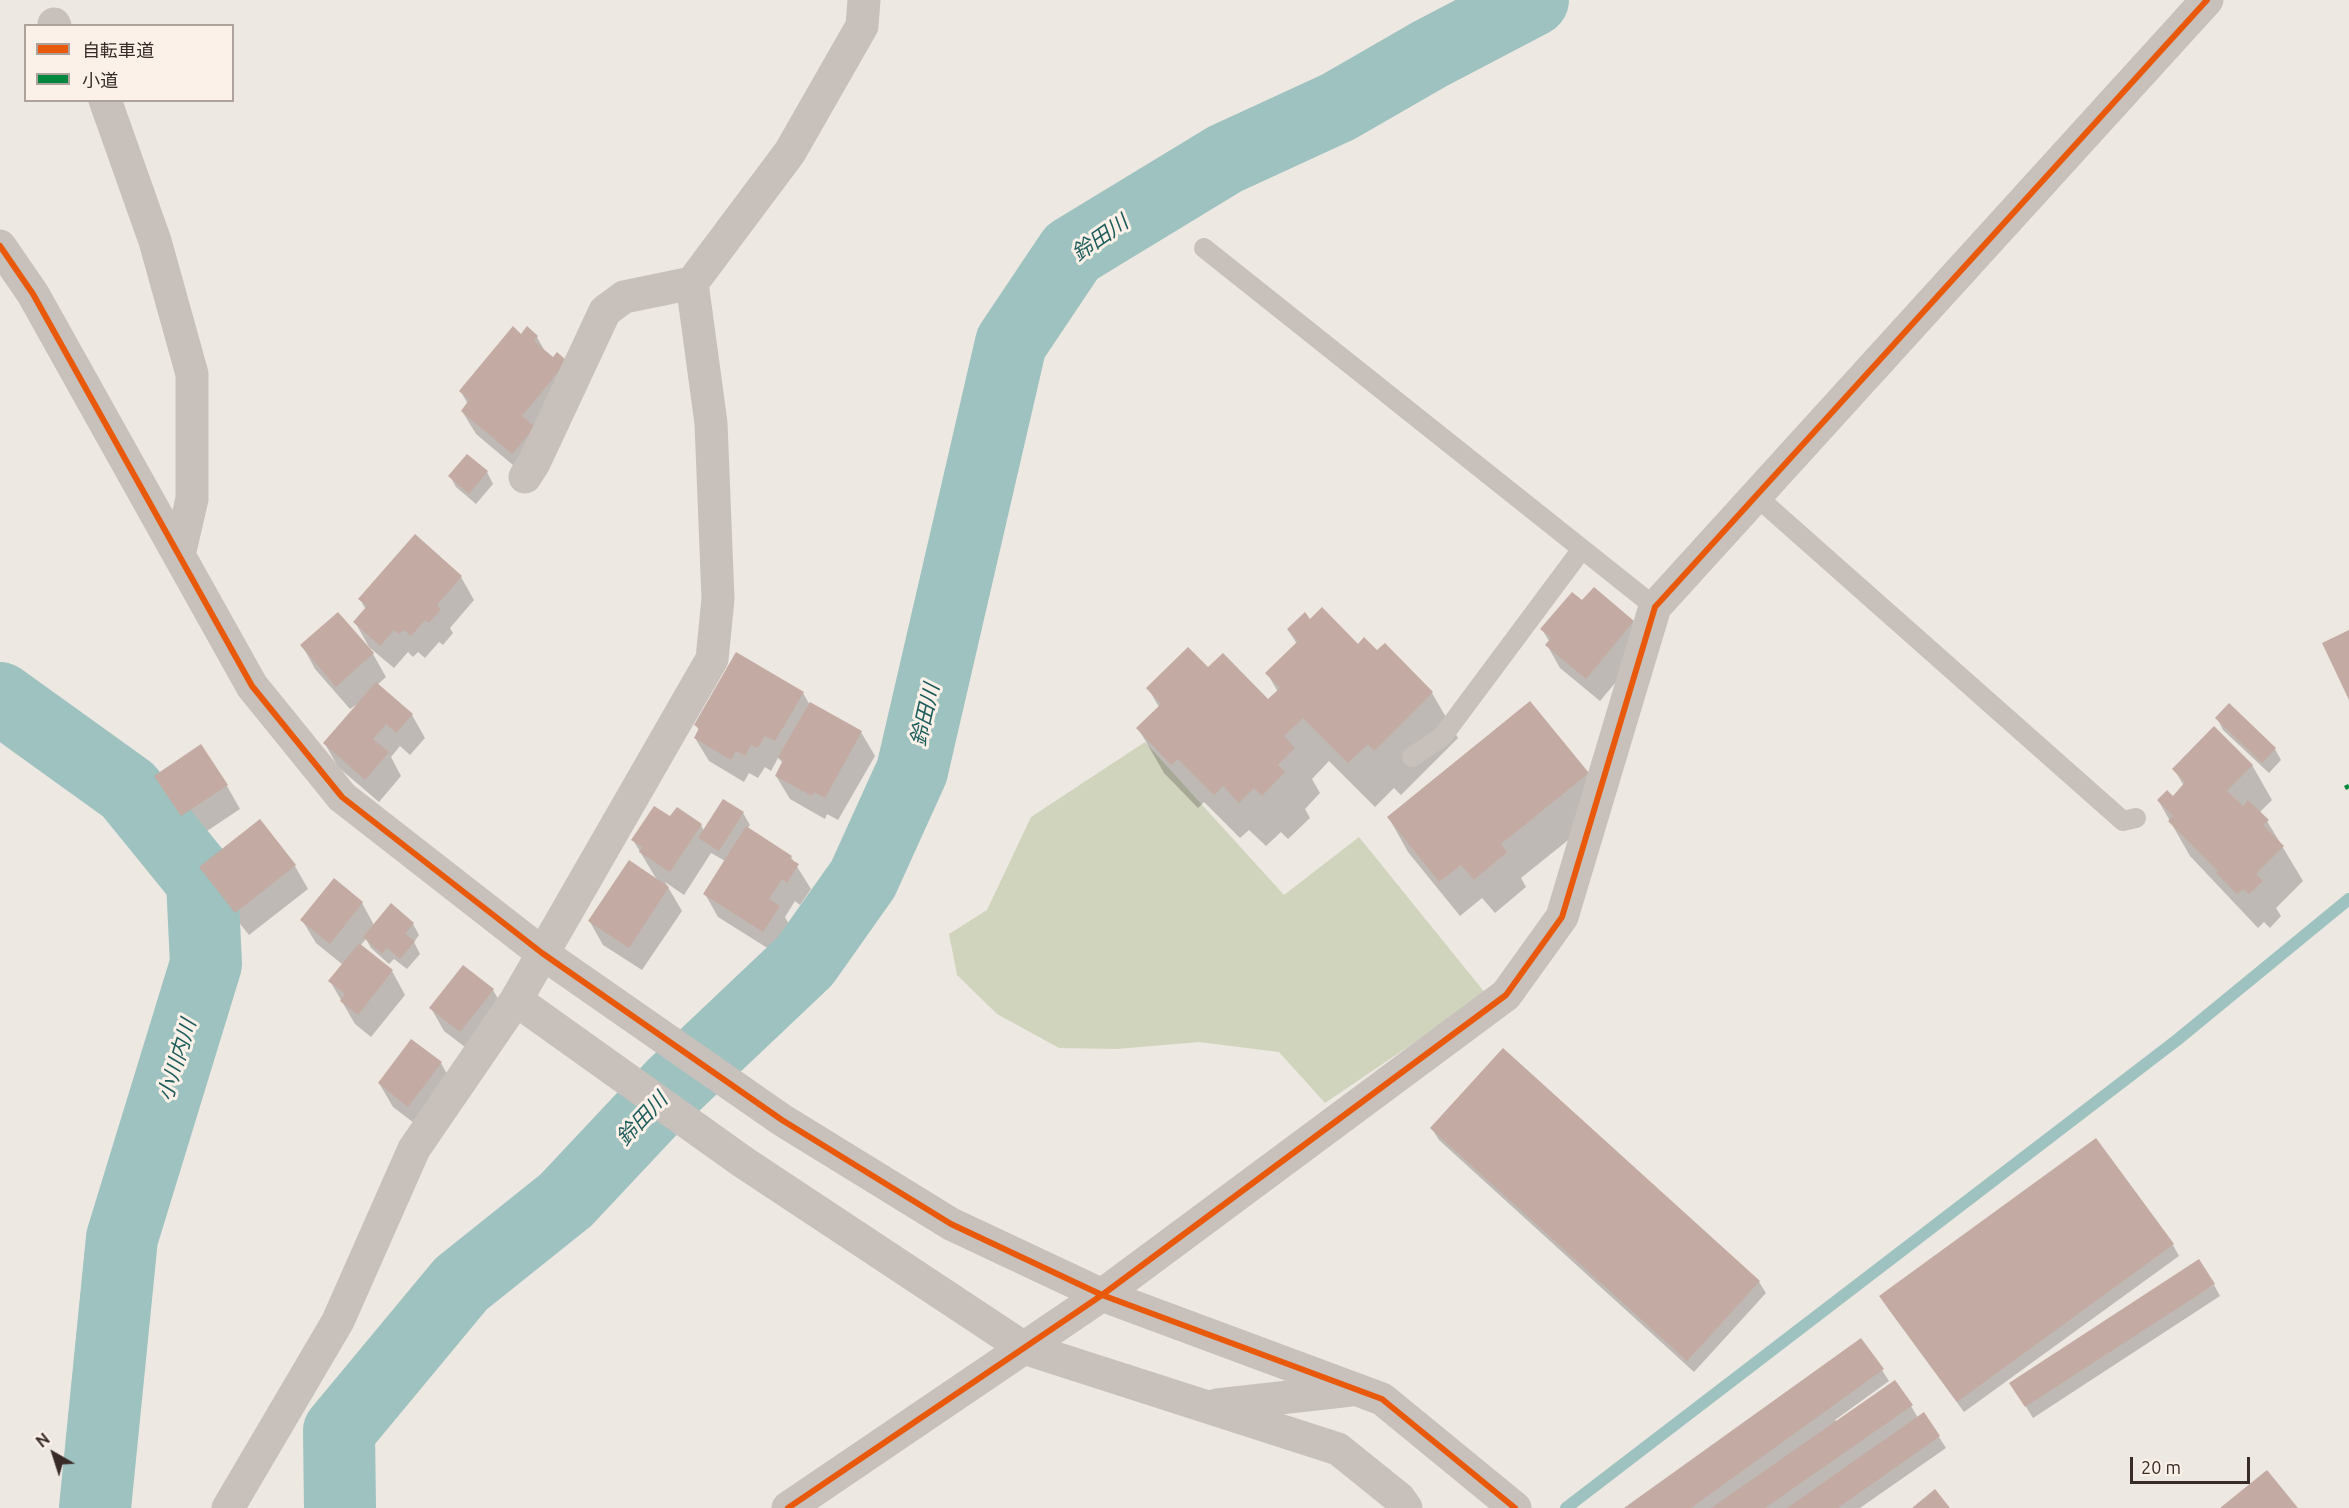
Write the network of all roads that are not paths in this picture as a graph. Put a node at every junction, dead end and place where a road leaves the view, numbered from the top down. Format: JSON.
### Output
{"nodes":[{"id":1,"x":864,"y":0,"type":"edge"},
{"id":2,"x":2207,"y":0,"type":"edge"},
{"id":3,"x":106,"y":102,"type":"edge"},
{"id":4,"x":0,"y":246,"type":"edge"},
{"id":5,"x":1204,"y":248,"type":"dead end"},
{"id":6,"x":692,"y":283,"type":"junction"},
{"id":7,"x":525,"y":477,"type":"dead end"},
{"id":8,"x":1756,"y":496,"type":"junction"},
{"id":9,"x":1582,"y":549,"type":"junction"},
{"id":10,"x":179,"y":555,"type":"junction"},
{"id":11,"x":1655,"y":607,"type":"junction"},
{"id":12,"x":1412,"y":757,"type":"dead end"},
{"id":13,"x":2136,"y":818,"type":"dead end"},
{"id":14,"x":542,"y":953,"type":"junction"},
{"id":15,"x":516,"y":1000,"type":"junction"},
{"id":16,"x":1102,"y":1294,"type":"junction"},
{"id":17,"x":1024,"y":1348,"type":"junction"},
{"id":18,"x":1357,"y":1389,"type":"junction"},
{"id":19,"x":1206,"y":1406,"type":"junction"},
{"id":20,"x":228,"y":1508,"type":"edge"},
{"id":21,"x":788,"y":1508,"type":"edge"},
{"id":22,"x":1406,"y":1508,"type":"edge"},
{"id":23,"x":1515,"y":1508,"type":"edge"}],
"edges":[{"from":1,"to":6,"type":"street"},
{"from":2,"to":8,"type":"street"},
{"from":3,"to":10,"type":"street"},
{"from":4,"to":10,"type":"street"},
{"from":5,"to":9,"type":"lane"},
{"from":6,"to":7,"type":"street"},
{"from":6,"to":14,"type":"street"},
{"from":8,"to":11,"type":"street"},
{"from":8,"to":13,"type":"lane"},
{"from":9,"to":11,"type":"lane"},
{"from":9,"to":12,"type":"lane"},
{"from":10,"to":14,"type":"street"},
{"from":11,"to":16,"type":"street"},
{"from":14,"to":15,"type":"street"},
{"from":14,"to":16,"type":"street"},
{"from":15,"to":17,"type":"street"},
{"from":15,"to":20,"type":"street"},
{"from":16,"to":17,"type":"street"},
{"from":16,"to":18,"type":"street"},
{"from":17,"to":19,"type":"street"},
{"from":17,"to":21,"type":"street"},
{"from":18,"to":19,"type":"street"},
{"from":18,"to":23,"type":"street"},
{"from":19,"to":22,"type":"street"}]}
